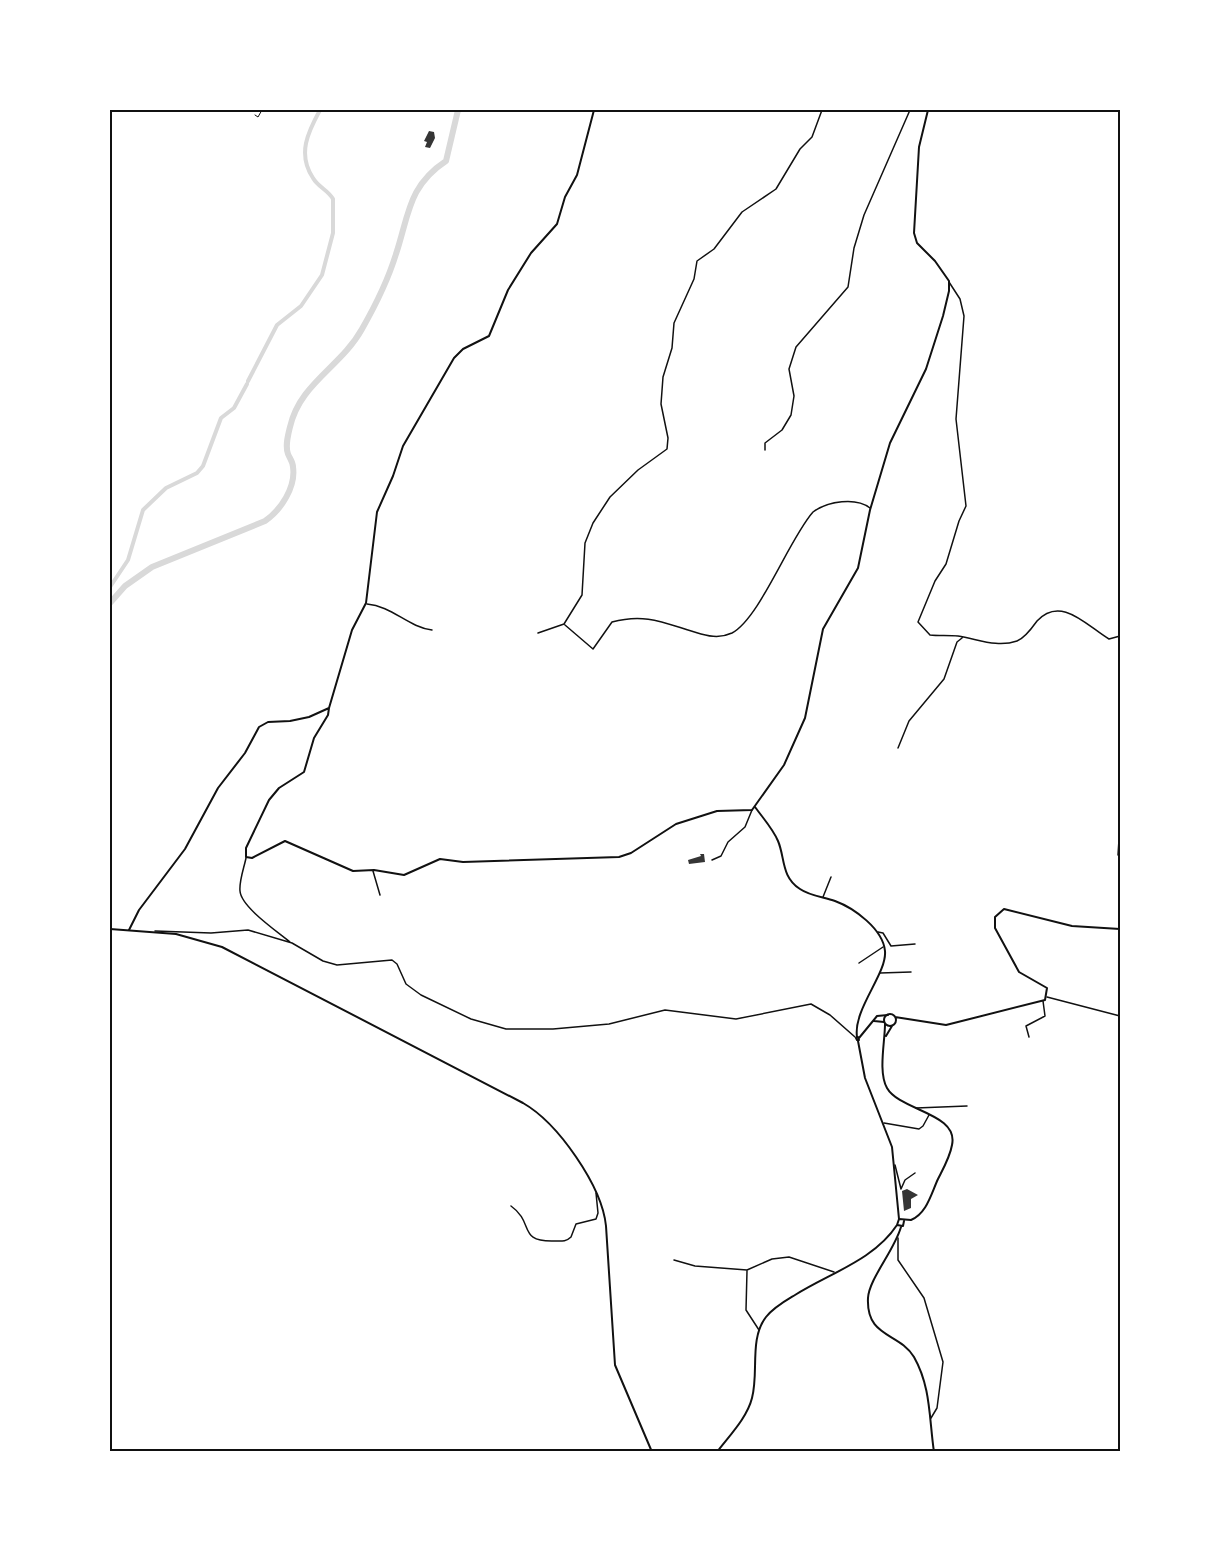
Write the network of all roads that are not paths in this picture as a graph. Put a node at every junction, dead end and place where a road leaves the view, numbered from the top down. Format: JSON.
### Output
{"nodes":[{"id":1,"x":262,"y":110,"type":"edge"},
{"id":2,"x":594,"y":110,"type":"edge"},
{"id":3,"x":822,"y":110,"type":"edge"},
{"id":4,"x":910,"y":110,"type":"edge"},
{"id":5,"x":928,"y":110,"type":"edge"},
{"id":6,"x":255,"y":115,"type":"dead end"},
{"id":7,"x":949,"y":281,"type":"junction"},
{"id":8,"x":765,"y":450,"type":"dead end"},
{"id":9,"x":871,"y":509,"type":"junction"},
{"id":10,"x":366,"y":603,"type":"junction"},
{"id":11,"x":564,"y":624,"type":"junction"},
{"id":12,"x":432,"y":630,"type":"dead end"},
{"id":13,"x":538,"y":633,"type":"dead end"},
{"id":14,"x":1120,"y":636,"type":"edge"},
{"id":15,"x":963,"y":637,"type":"junction"},
{"id":16,"x":329,"y":708,"type":"junction"},
{"id":17,"x":898,"y":747,"type":"dead end"},
{"id":18,"x":754,"y":808,"type":"junction"},
{"id":19,"x":1120,"y":824,"type":"edge"},
{"id":20,"x":1118,"y":855,"type":"dead end"},
{"id":21,"x":246,"y":857,"type":"junction"},
{"id":22,"x":712,"y":860,"type":"dead end"},
{"id":23,"x":373,"y":870,"type":"junction"},
{"id":24,"x":831,"y":877,"type":"dead end"},
{"id":25,"x":380,"y":895,"type":"dead end"},
{"id":26,"x":823,"y":897,"type":"junction"},
{"id":27,"x":110,"y":929,"type":"edge"},
{"id":28,"x":1120,"y":929,"type":"edge"},
{"id":29,"x":129,"y":930,"type":"junction"},
{"id":30,"x":155,"y":931,"type":"junction"},
{"id":31,"x":877,"y":933,"type":"junction"},
{"id":32,"x":292,"y":943,"type":"junction"},
{"id":33,"x":915,"y":944,"type":"dead end"},
{"id":34,"x":884,"y":946,"type":"junction"},
{"id":35,"x":859,"y":963,"type":"dead end"},
{"id":36,"x":910,"y":972,"type":"dead end"},
{"id":37,"x":879,"y":973,"type":"junction"},
{"id":38,"x":1047,"y":997,"type":"junction"},
{"id":39,"x":1043,"y":1001,"type":"junction"},
{"id":40,"x":888,"y":1015,"type":"junction"},
{"id":41,"x":1120,"y":1016,"type":"edge"},
{"id":42,"x":895,"y":1017,"type":"junction"},
{"id":43,"x":906,"y":1020,"type":"junction"},
{"id":44,"x":871,"y":1023,"type":"junction"},
{"id":45,"x":885,"y":1023,"type":"junction"},
{"id":46,"x":896,"y":1023,"type":"junction"},
{"id":47,"x":892,"y":1026,"type":"junction"},
{"id":48,"x":857,"y":1038,"type":"junction"},
{"id":49,"x":1029,"y":1038,"type":"dead end"},
{"id":50,"x":885,"y":1039,"type":"junction"},
{"id":51,"x":967,"y":1106,"type":"dead end"},
{"id":52,"x":915,"y":1108,"type":"junction"},
{"id":53,"x":929,"y":1115,"type":"junction"},
{"id":54,"x":884,"y":1123,"type":"junction"},
{"id":55,"x":894,"y":1165,"type":"junction"},
{"id":56,"x":915,"y":1173,"type":"dead end"},
{"id":57,"x":596,"y":1193,"type":"junction"},
{"id":58,"x":511,"y":1206,"type":"dead end"},
{"id":59,"x":898,"y":1219,"type":"junction"},
{"id":60,"x":904,"y":1221,"type":"junction"},
{"id":61,"x":897,"y":1225,"type":"junction"},
{"id":62,"x":901,"y":1227,"type":"junction"},
{"id":63,"x":898,"y":1237,"type":"junction"},
{"id":64,"x":674,"y":1260,"type":"dead end"},
{"id":65,"x":747,"y":1270,"type":"junction"},
{"id":66,"x":834,"y":1272,"type":"junction"},
{"id":67,"x":759,"y":1330,"type":"junction"},
{"id":68,"x":931,"y":1418,"type":"junction"},
{"id":69,"x":652,"y":1452,"type":"edge"},
{"id":70,"x":717,"y":1452,"type":"edge"},
{"id":71,"x":934,"y":1452,"type":"edge"}],
"edges":[{"from":1,"to":6,"type":"lane"},
{"from":2,"to":10,"type":"street"},
{"from":3,"to":11,"type":"street"},
{"from":4,"to":8,"type":"street"},
{"from":5,"to":7,"type":"street"},
{"from":7,"to":9,"type":"street"},
{"from":7,"to":15,"type":"street"},
{"from":9,"to":11,"type":"street"},
{"from":9,"to":18,"type":"street"},
{"from":10,"to":12,"type":"street"},
{"from":10,"to":16,"type":"street"},
{"from":11,"to":13,"type":"street"},
{"from":14,"to":15,"type":"street"},
{"from":15,"to":17,"type":"street"},
{"from":16,"to":21,"type":"street"},
{"from":16,"to":29,"type":"street"},
{"from":18,"to":22,"type":"street"},
{"from":18,"to":23,"type":"street"},
{"from":18,"to":26,"type":"street"},
{"from":19,"to":20,"type":"street"},
{"from":21,"to":23,"type":"street"},
{"from":21,"to":32,"type":"street"},
{"from":23,"to":25,"type":"street"},
{"from":24,"to":26,"type":"street"},
{"from":26,"to":31,"type":"street"},
{"from":27,"to":29,"type":"street"},
{"from":28,"to":38,"type":"street"},
{"from":29,"to":30,"type":"street"},
{"from":30,"to":32,"type":"street"},
{"from":30,"to":57,"type":"street"},
{"from":31,"to":33,"type":"street"},
{"from":31,"to":34,"type":"street"},
{"from":32,"to":48,"type":"street"},
{"from":34,"to":35,"type":"street"},
{"from":34,"to":37,"type":"street"},
{"from":36,"to":37,"type":"street"},
{"from":37,"to":48,"type":"street"},
{"from":38,"to":39,"type":"street"},
{"from":38,"to":41,"type":"street"},
{"from":39,"to":43,"type":"street"},
{"from":39,"to":49,"type":"street"},
{"from":40,"to":42,"type":"street"},
{"from":40,"to":44,"type":"street"},
{"from":40,"to":45,"type":"street"},
{"from":42,"to":43,"type":"street"},
{"from":42,"to":46,"type":"street"},
{"from":43,"to":46,"type":"street"},
{"from":44,"to":45,"type":"street"},
{"from":44,"to":48,"type":"street"},
{"from":45,"to":47,"type":"street"},
{"from":45,"to":50,"type":"street"},
{"from":46,"to":47,"type":"street"},
{"from":47,"to":50,"type":"street"},
{"from":48,"to":54,"type":"street"},
{"from":50,"to":52,"type":"street"},
{"from":51,"to":52,"type":"street"},
{"from":52,"to":53,"type":"street"},
{"from":53,"to":54,"type":"street"},
{"from":53,"to":60,"type":"street"},
{"from":54,"to":55,"type":"street"},
{"from":55,"to":56,"type":"street"},
{"from":55,"to":59,"type":"street"},
{"from":57,"to":58,"type":"street"},
{"from":57,"to":69,"type":"street"},
{"from":59,"to":60,"type":"street"},
{"from":59,"to":61,"type":"street"},
{"from":60,"to":62,"type":"street"},
{"from":61,"to":62,"type":"street"},
{"from":61,"to":66,"type":"street"},
{"from":62,"to":63,"type":"street"},
{"from":63,"to":68,"type":"street"},
{"from":63,"to":68,"type":"street"},
{"from":64,"to":65,"type":"street"},
{"from":65,"to":66,"type":"street"},
{"from":65,"to":67,"type":"street"},
{"from":66,"to":67,"type":"street"},
{"from":67,"to":70,"type":"street"},
{"from":68,"to":71,"type":"street"}]}
